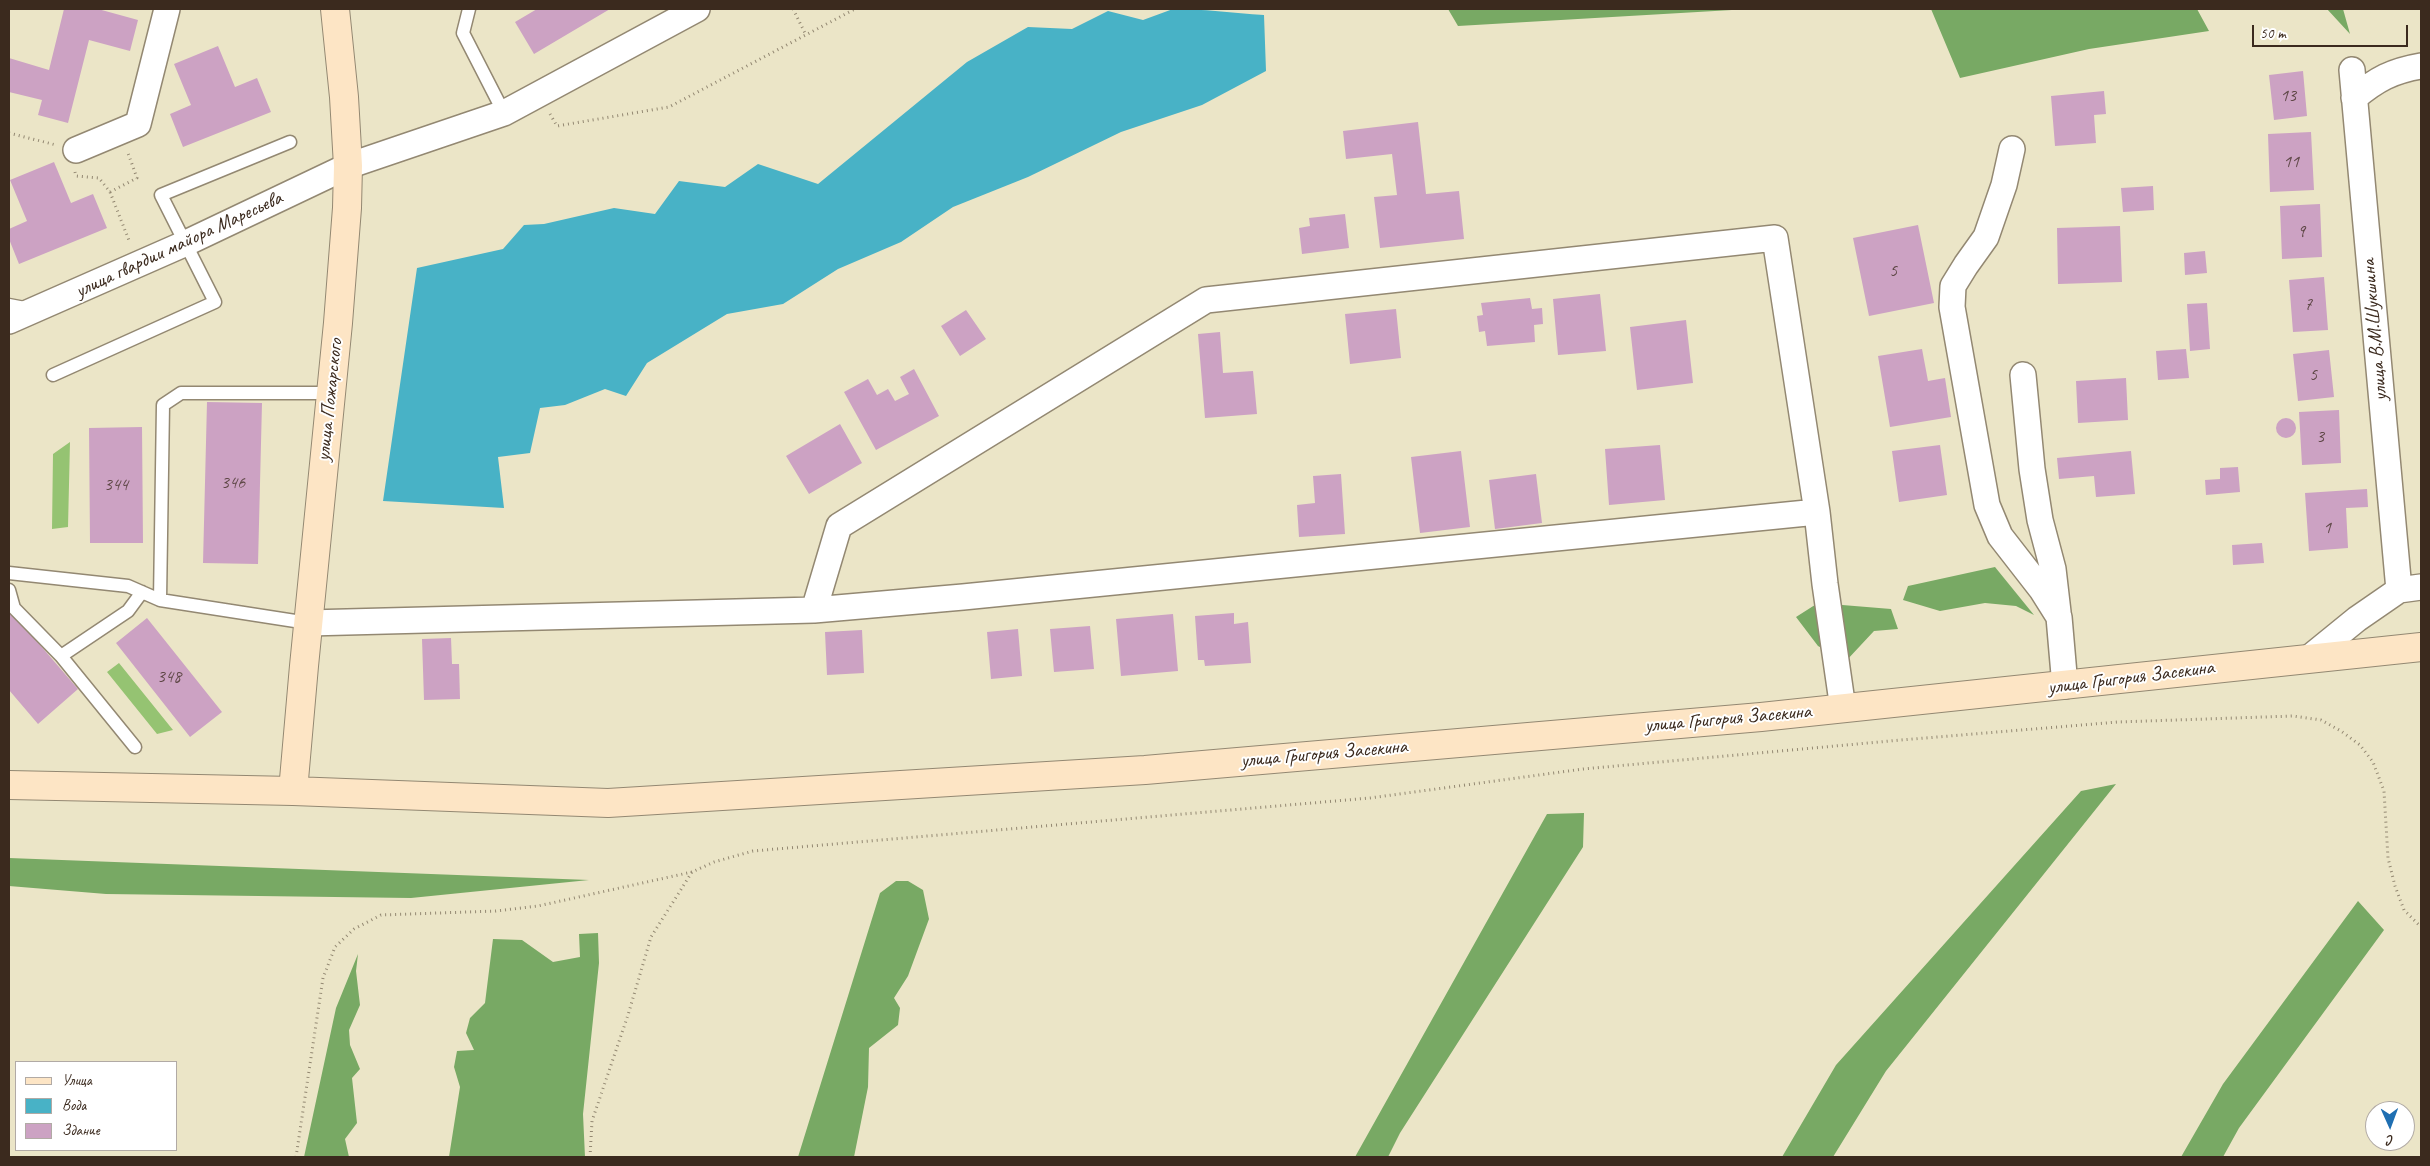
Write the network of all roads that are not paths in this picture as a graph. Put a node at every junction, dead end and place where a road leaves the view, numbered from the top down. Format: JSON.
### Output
{"nodes":[{"id":1,"x":167,"y":9,"type":"edge"},
{"id":2,"x":335,"y":9,"type":"edge"},
{"id":3,"x":469,"y":9,"type":"edge"},
{"id":4,"x":697,"y":9,"type":"edge"},
{"id":5,"x":2421,"y":66,"type":"edge"},
{"id":6,"x":2352,"y":70,"type":"dead end"},
{"id":7,"x":2354,"y":98,"type":"junction"},
{"id":8,"x":504,"y":113,"type":"junction"},
{"id":9,"x":290,"y":142,"type":"dead end"},
{"id":10,"x":73,"y":149,"type":"road end"},
{"id":11,"x":2012,"y":149,"type":"dead end"},
{"id":12,"x":348,"y":166,"type":"junction"},
{"id":13,"x":184,"y":244,"type":"junction"},
{"id":14,"x":9,"y":305,"type":"edge"},
{"id":15,"x":34,"y":310,"type":"junction"},
{"id":16,"x":9,"y":321,"type":"edge"},
{"id":17,"x":53,"y":375,"type":"dead end"},
{"id":18,"x":2023,"y":375,"type":"dead end"},
{"id":19,"x":330,"y":393,"type":"junction"},
{"id":20,"x":1816,"y":512,"type":"junction"},
{"id":21,"x":9,"y":573,"type":"edge"},
{"id":22,"x":2410,"y":589,"type":"edge"},
{"id":23,"x":9,"y":590,"type":"edge"},
{"id":24,"x":142,"y":592,"type":"junction"},
{"id":25,"x":160,"y":600,"type":"junction"},
{"id":26,"x":814,"y":610,"type":"junction"},
{"id":27,"x":2059,"y":617,"type":"junction"},
{"id":28,"x":308,"y":623,"type":"junction"},
{"id":29,"x":2421,"y":648,"type":"edge"},
{"id":30,"x":61,"y":656,"type":"junction"},
{"id":31,"x":2309,"y":658,"type":"junction"},
{"id":32,"x":2065,"y":686,"type":"junction"},
{"id":33,"x":1843,"y":709,"type":"junction"},
{"id":34,"x":135,"y":747,"type":"dead end"},
{"id":35,"x":9,"y":786,"type":"edge"},
{"id":36,"x":293,"y":791,"type":"junction"}],
"edges":[{"from":1,"to":10,"type":"street"},
{"from":2,"to":12,"type":"main road","name":"улица Пожарского"},
{"from":3,"to":8,"type":"lane"},
{"from":4,"to":8,"type":"street","name":"улица гвардии майора Маресьева"},
{"from":5,"to":7,"type":"street"},
{"from":6,"to":7,"type":"street","name":"улица В.М.Шукшина"},
{"from":7,"to":22,"type":"street","name":"улица В.М.Шукшина"},
{"from":8,"to":12,"type":"street","name":"улица гвардии майора Маресьева"},
{"from":9,"to":13,"type":"lane"},
{"from":11,"to":27,"type":"street"},
{"from":12,"to":13,"type":"street","name":"улица гвардии майора Маресьева"},
{"from":12,"to":19,"type":"main road","name":"улица Пожарского"},
{"from":13,"to":15,"type":"street","name":"улица гвардии майора Маресьева"},
{"from":13,"to":17,"type":"lane"},
{"from":14,"to":15,"type":"lane"},
{"from":15,"to":16,"type":"street","name":"улица гвардии майора Маресьева"},
{"from":18,"to":27,"type":"street"},
{"from":19,"to":25,"type":"lane"},
{"from":19,"to":28,"type":"main road","name":"улица Пожарского"},
{"from":20,"to":26,"type":"street"},
{"from":20,"to":26,"type":"street"},
{"from":20,"to":33,"type":"street"},
{"from":21,"to":24,"type":"lane"},
{"from":22,"to":31,"type":"street"},
{"from":23,"to":30,"type":"lane"},
{"from":24,"to":25,"type":"lane"},
{"from":24,"to":30,"type":"lane"},
{"from":25,"to":28,"type":"lane"},
{"from":26,"to":28,"type":"street"},
{"from":27,"to":32,"type":"street"},
{"from":28,"to":36,"type":"main road","name":"улица Пожарского"},
{"from":29,"to":31,"type":"main road","name":"улица Григория Засекина"},
{"from":30,"to":34,"type":"lane"},
{"from":31,"to":32,"type":"main road","name":"улица Григория Засекина"},
{"from":32,"to":33,"type":"main road","name":"улица Григория Засекина"},
{"from":33,"to":36,"type":"main road","name":"улица Григория Засекина"},
{"from":35,"to":36,"type":"main road","name":"улица Григория Засекина"}]}
